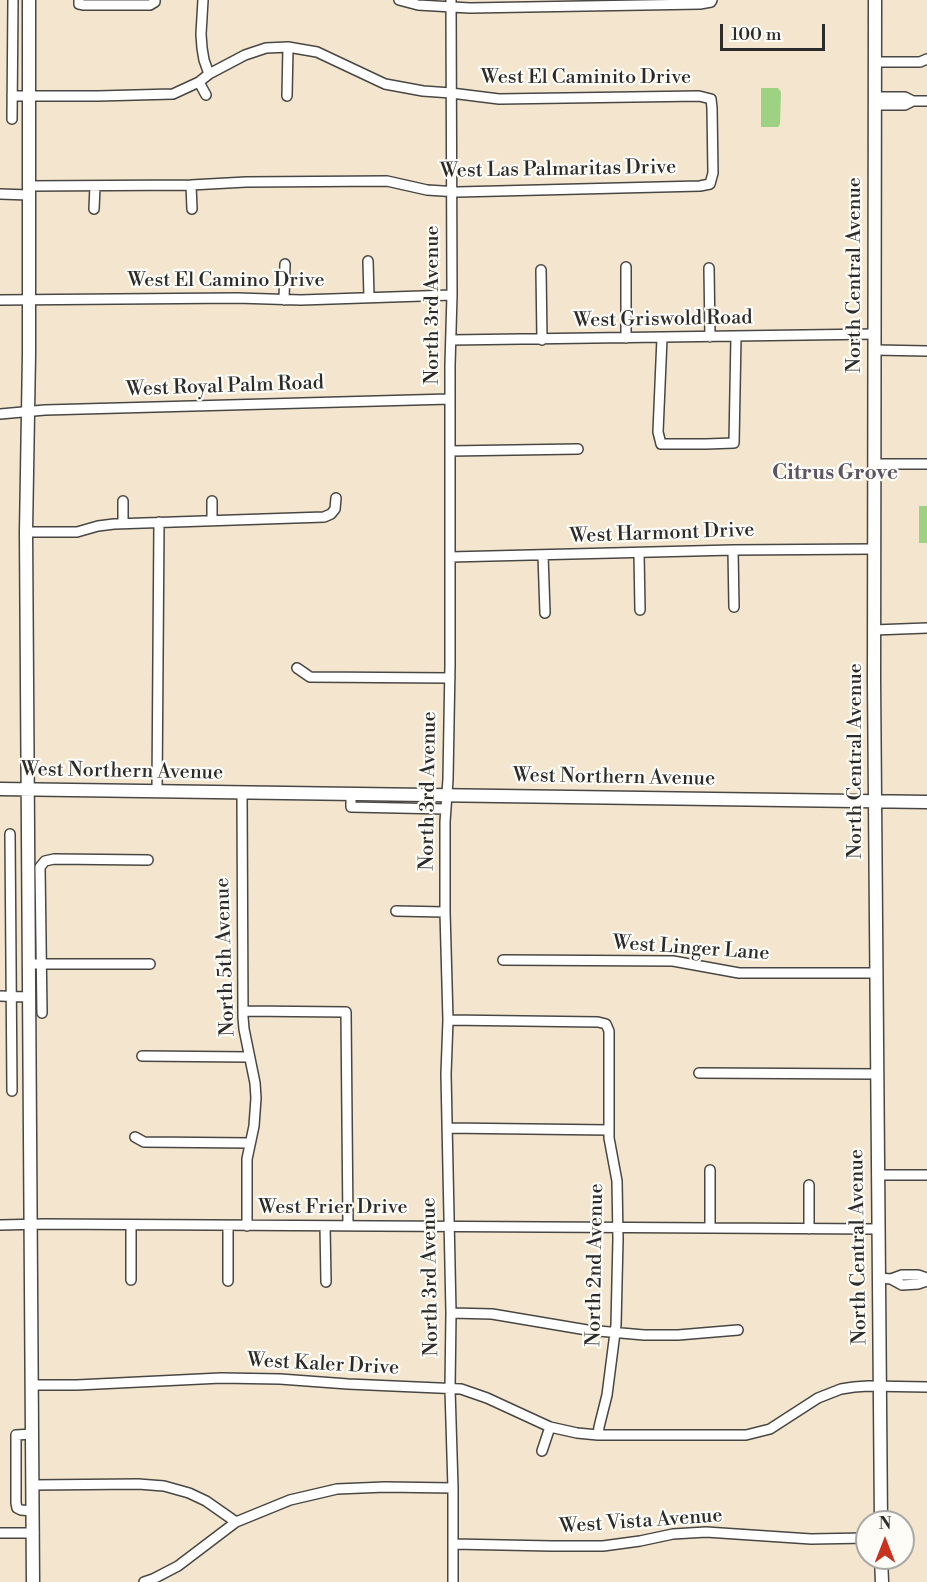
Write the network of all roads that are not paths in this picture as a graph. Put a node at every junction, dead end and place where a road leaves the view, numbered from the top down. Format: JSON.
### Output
{"nodes":[{"id":1,"x":12,"y":0,"type":"edge"},
{"id":2,"x":30,"y":0,"type":"edge"},
{"id":3,"x":79,"y":0,"type":"edge"},
{"id":4,"x":155,"y":0,"type":"edge"},
{"id":5,"x":203,"y":0,"type":"edge"},
{"id":6,"x":399,"y":0,"type":"edge"},
{"id":7,"x":875,"y":0,"type":"edge"},
{"id":8,"x":712,"y":1,"type":"edge"},
{"id":9,"x":451,"y":4,"type":"edge"},
{"id":10,"x":288,"y":47,"type":"junction"},
{"id":11,"x":874,"y":59,"type":"junction"},
{"id":12,"x":927,"y":59,"type":"edge"},
{"id":13,"x":209,"y":74,"type":"junction"},
{"id":14,"x":199,"y":82,"type":"junction"},
{"id":15,"x":451,"y":93,"type":"junction"},
{"id":16,"x":206,"y":95,"type":"dead end"},
{"id":17,"x":12,"y":96,"type":"junction"},
{"id":18,"x":29,"y":96,"type":"junction"},
{"id":19,"x":287,"y":96,"type":"dead end"},
{"id":20,"x":874,"y":101,"type":"junction"},
{"id":21,"x":927,"y":101,"type":"edge"},
{"id":22,"x":12,"y":119,"type":"dead end"},
{"id":23,"x":710,"y":184,"type":"joint"},
{"id":24,"x":191,"y":185,"type":"junction"},
{"id":25,"x":95,"y":186,"type":"junction"},
{"id":26,"x":29,"y":191,"type":"junction"},
{"id":27,"x":451,"y":192,"type":"junction"},
{"id":28,"x":0,"y":194,"type":"edge"},
{"id":29,"x":192,"y":208,"type":"dead end"},
{"id":30,"x":94,"y":209,"type":"dead end"},
{"id":31,"x":368,"y":261,"type":"dead end"},
{"id":32,"x":285,"y":264,"type":"dead end"},
{"id":33,"x":626,"y":267,"type":"dead end"},
{"id":34,"x":709,"y":268,"type":"dead end"},
{"id":35,"x":540,"y":270,"type":"dead end"},
{"id":36,"x":452,"y":295,"type":"junction"},
{"id":37,"x":369,"y":297,"type":"junction"},
{"id":38,"x":0,"y":300,"type":"edge"},
{"id":39,"x":28,"y":300,"type":"junction"},
{"id":40,"x":284,"y":300,"type":"junction"},
{"id":41,"x":875,"y":334,"type":"junction"},
{"id":42,"x":710,"y":337,"type":"junction"},
{"id":43,"x":736,"y":337,"type":"junction"},
{"id":44,"x":626,"y":338,"type":"junction"},
{"id":45,"x":662,"y":338,"type":"junction"},
{"id":46,"x":451,"y":340,"type":"junction"},
{"id":47,"x":542,"y":340,"type":"junction"},
{"id":48,"x":875,"y":350,"type":"junction"},
{"id":49,"x":927,"y":351,"type":"edge"},
{"id":50,"x":450,"y":399,"type":"junction"},
{"id":51,"x":27,"y":412,"type":"junction"},
{"id":52,"x":0,"y":414,"type":"edge"},
{"id":53,"x":578,"y":449,"type":"dead end"},
{"id":54,"x":450,"y":451,"type":"junction"},
{"id":55,"x":875,"y":464,"type":"junction"},
{"id":56,"x":927,"y":464,"type":"edge"},
{"id":57,"x":336,"y":498,"type":"dead end"},
{"id":58,"x":123,"y":501,"type":"dead end"},
{"id":59,"x":212,"y":501,"type":"dead end"},
{"id":60,"x":212,"y":520,"type":"junction"},
{"id":61,"x":159,"y":522,"type":"junction"},
{"id":62,"x":123,"y":523,"type":"junction"},
{"id":63,"x":26,"y":532,"type":"junction"},
{"id":64,"x":874,"y":549,"type":"junction"},
{"id":65,"x":733,"y":550,"type":"junction"},
{"id":66,"x":639,"y":553,"type":"junction"},
{"id":67,"x":543,"y":555,"type":"junction"},
{"id":68,"x":450,"y":557,"type":"junction"},
{"id":69,"x":734,"y":607,"type":"dead end"},
{"id":70,"x":640,"y":610,"type":"dead end"},
{"id":71,"x":545,"y":613,"type":"dead end"},
{"id":72,"x":927,"y":628,"type":"edge"},
{"id":73,"x":874,"y":630,"type":"junction"},
{"id":74,"x":297,"y":668,"type":"dead end"},
{"id":75,"x":450,"y":678,"type":"junction"},
{"id":76,"x":0,"y":789,"type":"edge"},
{"id":77,"x":27,"y":790,"type":"junction"},
{"id":78,"x":157,"y":792,"type":"junction"},
{"id":79,"x":242,"y":793,"type":"junction"},
{"id":80,"x":351,"y":795,"type":"junction"},
{"id":81,"x":447,"y":795,"type":"junction"},
{"id":82,"x":876,"y":801,"type":"junction"},
{"id":83,"x":927,"y":802,"type":"edge"},
{"id":84,"x":446,"y":809,"type":"junction"},
{"id":85,"x":10,"y":834,"type":"dead end"},
{"id":86,"x":148,"y":860,"type":"dead end"},
{"id":87,"x":396,"y":911,"type":"dead end"},
{"id":88,"x":445,"y":912,"type":"junction"},
{"id":89,"x":503,"y":960,"type":"dead end"},
{"id":90,"x":35,"y":964,"type":"junction"},
{"id":91,"x":150,"y":964,"type":"dead end"},
{"id":92,"x":876,"y":974,"type":"junction"},
{"id":93,"x":0,"y":996,"type":"edge"},
{"id":94,"x":11,"y":997,"type":"junction"},
{"id":95,"x":29,"y":997,"type":"junction"},
{"id":96,"x":243,"y":1011,"type":"junction"},
{"id":97,"x":42,"y":1013,"type":"dead end"},
{"id":98,"x":448,"y":1020,"type":"junction"},
{"id":99,"x":142,"y":1056,"type":"dead end"},
{"id":100,"x":249,"y":1057,"type":"junction"},
{"id":101,"x":699,"y":1073,"type":"dead end"},
{"id":102,"x":877,"y":1074,"type":"junction"},
{"id":103,"x":12,"y":1091,"type":"dead end"},
{"id":104,"x":447,"y":1128,"type":"junction"},
{"id":105,"x":609,"y":1130,"type":"junction"},
{"id":106,"x":135,"y":1137,"type":"dead end"},
{"id":107,"x":250,"y":1143,"type":"junction"},
{"id":108,"x":710,"y":1170,"type":"dead end"},
{"id":109,"x":877,"y":1175,"type":"junction"},
{"id":110,"x":927,"y":1175,"type":"edge"},
{"id":111,"x":809,"y":1185,"type":"dead end"},
{"id":112,"x":31,"y":1224,"type":"junction"},
{"id":113,"x":0,"y":1225,"type":"edge"},
{"id":114,"x":131,"y":1225,"type":"junction"},
{"id":115,"x":228,"y":1226,"type":"junction"},
{"id":116,"x":247,"y":1226,"type":"junction"},
{"id":117,"x":325,"y":1226,"type":"junction"},
{"id":118,"x":348,"y":1226,"type":"junction"},
{"id":119,"x":449,"y":1227,"type":"junction"},
{"id":120,"x":618,"y":1228,"type":"junction"},
{"id":121,"x":710,"y":1228,"type":"junction"},
{"id":122,"x":809,"y":1229,"type":"junction"},
{"id":123,"x":878,"y":1229,"type":"junction"},
{"id":124,"x":885,"y":1278,"type":"junction"},
{"id":125,"x":131,"y":1280,"type":"dead end"},
{"id":126,"x":927,"y":1280,"type":"edge"},
{"id":127,"x":228,"y":1281,"type":"dead end"},
{"id":128,"x":326,"y":1282,"type":"dead end"},
{"id":129,"x":451,"y":1313,"type":"junction"},
{"id":130,"x":738,"y":1330,"type":"dead end"},
{"id":131,"x":615,"y":1333,"type":"junction"},
{"id":132,"x":32,"y":1385,"type":"junction"},
{"id":133,"x":880,"y":1386,"type":"junction"},
{"id":134,"x":927,"y":1387,"type":"edge"},
{"id":135,"x":450,"y":1389,"type":"junction"},
{"id":136,"x":550,"y":1427,"type":"junction"},
{"id":137,"x":33,"y":1434,"type":"junction"},
{"id":138,"x":598,"y":1435,"type":"junction"},
{"id":139,"x":542,"y":1451,"type":"dead end"},
{"id":140,"x":33,"y":1485,"type":"junction"},
{"id":141,"x":453,"y":1488,"type":"junction"},
{"id":142,"x":881,"y":1510,"type":"edge"},
{"id":143,"x":33,"y":1511,"type":"junction"},
{"id":144,"x":236,"y":1522,"type":"junction"},
{"id":145,"x":0,"y":1533,"type":"edge"},
{"id":146,"x":34,"y":1533,"type":"junction"},
{"id":147,"x":855,"y":1538,"type":"edge"},
{"id":148,"x":453,"y":1545,"type":"junction"},
{"id":149,"x":33,"y":1582,"type":"edge"},
{"id":150,"x":144,"y":1582,"type":"edge"},
{"id":151,"x":453,"y":1582,"type":"edge"}],
"edges":[{"from":1,"to":17,"type":"street"},
{"from":2,"to":18,"type":"main road"},
{"from":3,"to":4,"type":"street"},
{"from":5,"to":13,"type":"street"},
{"from":6,"to":9,"type":"street"},
{"from":7,"to":11,"type":"main road","name":"North Central Avenue"},
{"from":8,"to":9,"type":"street"},
{"from":9,"to":15,"type":"street","name":"North 3rd Avenue"},
{"from":10,"to":13,"type":"street","name":"West El Caminito Drive"},
{"from":10,"to":15,"type":"street","name":"West El Caminito Drive"},
{"from":10,"to":19,"type":"street"},
{"from":11,"to":12,"type":"street"},
{"from":11,"to":20,"type":"main road","name":"North Central Avenue"},
{"from":13,"to":14,"type":"street","name":"West El Caminito Drive"},
{"from":14,"to":16,"type":"street"},
{"from":14,"to":18,"type":"street","name":"West El Caminito Drive"},
{"from":15,"to":23,"type":"street","name":"West El Caminito Drive"},
{"from":15,"to":27,"type":"street","name":"North 3rd Avenue"},
{"from":17,"to":18,"type":"street","name":"West El Caminito Drive"},
{"from":17,"to":22,"type":"street"},
{"from":18,"to":26,"type":"main road"},
{"from":20,"to":21,"type":"street"},
{"from":20,"to":41,"type":"main road","name":"North Central Avenue"},
{"from":23,"to":27,"type":"street","name":"West Las Palmaritas Drive"},
{"from":24,"to":25,"type":"street","name":"West Las Palmaritas Drive"},
{"from":24,"to":27,"type":"street","name":"West Las Palmaritas Drive"},
{"from":24,"to":29,"type":"street"},
{"from":25,"to":26,"type":"street","name":"West Las Palmaritas Drive"},
{"from":25,"to":30,"type":"street"},
{"from":26,"to":28,"type":"street","name":"West Las Palmaritas Drive"},
{"from":26,"to":39,"type":"main road"},
{"from":27,"to":36,"type":"street","name":"North 3rd Avenue"},
{"from":31,"to":37,"type":"street"},
{"from":32,"to":40,"type":"street","name":"West El Camino Drive"},
{"from":33,"to":44,"type":"street"},
{"from":34,"to":42,"type":"street"},
{"from":35,"to":47,"type":"street"},
{"from":36,"to":37,"type":"street","name":"West El Camino Drive"},
{"from":36,"to":46,"type":"street","name":"North 3rd Avenue"},
{"from":37,"to":40,"type":"street","name":"West El Camino Drive"},
{"from":38,"to":39,"type":"street","name":"West El Camino Drive"},
{"from":39,"to":40,"type":"street","name":"West El Camino Drive"},
{"from":39,"to":51,"type":"main road"},
{"from":41,"to":43,"type":"street","name":"West Griswold Road"},
{"from":41,"to":48,"type":"main road","name":"North Central Avenue"},
{"from":42,"to":43,"type":"street","name":"West Griswold Road"},
{"from":42,"to":45,"type":"street","name":"West Griswold Road"},
{"from":43,"to":45,"type":"street"},
{"from":44,"to":45,"type":"street","name":"West Griswold Road"},
{"from":44,"to":47,"type":"street","name":"West Griswold Road"},
{"from":46,"to":47,"type":"street","name":"West Griswold Road"},
{"from":46,"to":50,"type":"street","name":"North 3rd Avenue"},
{"from":48,"to":49,"type":"street"},
{"from":48,"to":55,"type":"main road","name":"North Central Avenue"},
{"from":50,"to":51,"type":"street","name":"West Royal Palm Road"},
{"from":50,"to":54,"type":"street","name":"North 3rd Avenue"},
{"from":51,"to":52,"type":"street","name":"West Royal Palm Road"},
{"from":51,"to":63,"type":"main road"},
{"from":53,"to":54,"type":"street"},
{"from":54,"to":68,"type":"street","name":"North 3rd Avenue"},
{"from":55,"to":56,"type":"street"},
{"from":55,"to":64,"type":"main road","name":"North Central Avenue"},
{"from":57,"to":60,"type":"street"},
{"from":58,"to":62,"type":"street"},
{"from":59,"to":60,"type":"street"},
{"from":60,"to":61,"type":"street"},
{"from":61,"to":62,"type":"street"},
{"from":61,"to":78,"type":"street"},
{"from":62,"to":63,"type":"street"},
{"from":63,"to":77,"type":"main road"},
{"from":64,"to":65,"type":"street","name":"West Harmont Drive"},
{"from":64,"to":73,"type":"main road","name":"North Central Avenue"},
{"from":65,"to":66,"type":"street","name":"West Harmont Drive"},
{"from":65,"to":69,"type":"street"},
{"from":66,"to":67,"type":"street","name":"West Harmont Drive"},
{"from":66,"to":70,"type":"street"},
{"from":67,"to":68,"type":"street","name":"West Harmont Drive"},
{"from":67,"to":71,"type":"street"},
{"from":68,"to":75,"type":"street","name":"North 3rd Avenue"},
{"from":72,"to":73,"type":"street"},
{"from":73,"to":82,"type":"main road","name":"North Central Avenue"},
{"from":74,"to":75,"type":"street"},
{"from":75,"to":81,"type":"street","name":"North 3rd Avenue"},
{"from":76,"to":77,"type":"main road","name":"West Northern Avenue"},
{"from":77,"to":78,"type":"main road","name":"West Northern Avenue"},
{"from":77,"to":90,"type":"main road"},
{"from":78,"to":79,"type":"main road","name":"West Northern Avenue"},
{"from":79,"to":80,"type":"main road","name":"West Northern Avenue"},
{"from":79,"to":96,"type":"street","name":"North 5th Avenue"},
{"from":80,"to":81,"type":"main road","name":"West Northern Avenue"},
{"from":80,"to":84,"type":"street"},
{"from":81,"to":82,"type":"main road","name":"West Northern Avenue"},
{"from":81,"to":84,"type":"street","name":"North 3rd Avenue"},
{"from":82,"to":83,"type":"main road","name":"West Northern Avenue"},
{"from":82,"to":92,"type":"main road","name":"North Central Avenue"},
{"from":84,"to":88,"type":"street","name":"North 3rd Avenue"},
{"from":85,"to":94,"type":"street"},
{"from":86,"to":90,"type":"street"},
{"from":87,"to":88,"type":"street"},
{"from":88,"to":98,"type":"street","name":"North 3rd Avenue"},
{"from":89,"to":92,"type":"street","name":"West Linger Lane"},
{"from":90,"to":91,"type":"street"},
{"from":90,"to":95,"type":"main road"},
{"from":90,"to":97,"type":"street"},
{"from":92,"to":102,"type":"main road","name":"North Central Avenue"},
{"from":93,"to":94,"type":"street"},
{"from":94,"to":95,"type":"street"},
{"from":94,"to":103,"type":"street"},
{"from":95,"to":112,"type":"main road"},
{"from":96,"to":100,"type":"street","name":"North 5th Avenue"},
{"from":96,"to":118,"type":"street"},
{"from":98,"to":104,"type":"street","name":"North 3rd Avenue"},
{"from":98,"to":105,"type":"street","name":"North 2nd Avenue"},
{"from":99,"to":100,"type":"street"},
{"from":100,"to":107,"type":"street","name":"North 5th Avenue"},
{"from":101,"to":102,"type":"street"},
{"from":102,"to":109,"type":"main road","name":"North Central Avenue"},
{"from":104,"to":105,"type":"street"},
{"from":104,"to":119,"type":"street","name":"North 3rd Avenue"},
{"from":105,"to":120,"type":"street","name":"North 2nd Avenue"},
{"from":106,"to":107,"type":"street"},
{"from":107,"to":116,"type":"street","name":"North 5th Avenue"},
{"from":108,"to":121,"type":"street"},
{"from":109,"to":110,"type":"street"},
{"from":109,"to":123,"type":"main road","name":"North Central Avenue"},
{"from":111,"to":122,"type":"street"},
{"from":112,"to":113,"type":"street","name":"West Frier Drive"},
{"from":112,"to":114,"type":"street","name":"West Frier Drive"},
{"from":112,"to":132,"type":"main road"},
{"from":114,"to":115,"type":"street","name":"West Frier Drive"},
{"from":114,"to":125,"type":"street"},
{"from":115,"to":116,"type":"street","name":"West Frier Drive"},
{"from":115,"to":127,"type":"street"},
{"from":116,"to":117,"type":"street","name":"West Frier Drive"},
{"from":117,"to":118,"type":"street","name":"West Frier Drive"},
{"from":117,"to":128,"type":"street"},
{"from":118,"to":119,"type":"street","name":"West Frier Drive"},
{"from":119,"to":120,"type":"street","name":"West Frier Drive"},
{"from":119,"to":129,"type":"street","name":"North 3rd Avenue"},
{"from":120,"to":121,"type":"street","name":"West Frier Drive"},
{"from":120,"to":131,"type":"street","name":"North 2nd Avenue"},
{"from":121,"to":122,"type":"street","name":"West Frier Drive"},
{"from":122,"to":123,"type":"street","name":"West Frier Drive"},
{"from":123,"to":124,"type":"main road","name":"North Central Avenue"},
{"from":124,"to":126,"type":"street"},
{"from":124,"to":133,"type":"main road","name":"North Central Avenue"},
{"from":129,"to":131,"type":"street"},
{"from":129,"to":135,"type":"street","name":"North 3rd Avenue"},
{"from":130,"to":131,"type":"street"},
{"from":131,"to":138,"type":"street","name":"North 2nd Avenue"},
{"from":132,"to":135,"type":"street","name":"West Kaler Drive"},
{"from":132,"to":137,"type":"main road"},
{"from":133,"to":134,"type":"street","name":"West Kaler Drive"},
{"from":133,"to":138,"type":"street","name":"West Kaler Drive"},
{"from":133,"to":142,"type":"main road","name":"North Central Avenue"},
{"from":135,"to":136,"type":"street","name":"West Kaler Drive"},
{"from":135,"to":141,"type":"street","name":"North 3rd Avenue"},
{"from":136,"to":138,"type":"street","name":"West Kaler Drive"},
{"from":136,"to":139,"type":"street"},
{"from":137,"to":140,"type":"main road"},
{"from":137,"to":143,"type":"street"},
{"from":140,"to":143,"type":"main road"},
{"from":140,"to":144,"type":"street"},
{"from":141,"to":144,"type":"street"},
{"from":141,"to":148,"type":"street","name":"North 3rd Avenue"},
{"from":143,"to":146,"type":"main road"},
{"from":144,"to":150,"type":"street"},
{"from":145,"to":146,"type":"street"},
{"from":146,"to":149,"type":"main road"},
{"from":147,"to":148,"type":"street","name":"West Vista Avenue"},
{"from":148,"to":151,"type":"street","name":"North 3rd Avenue"}]}
